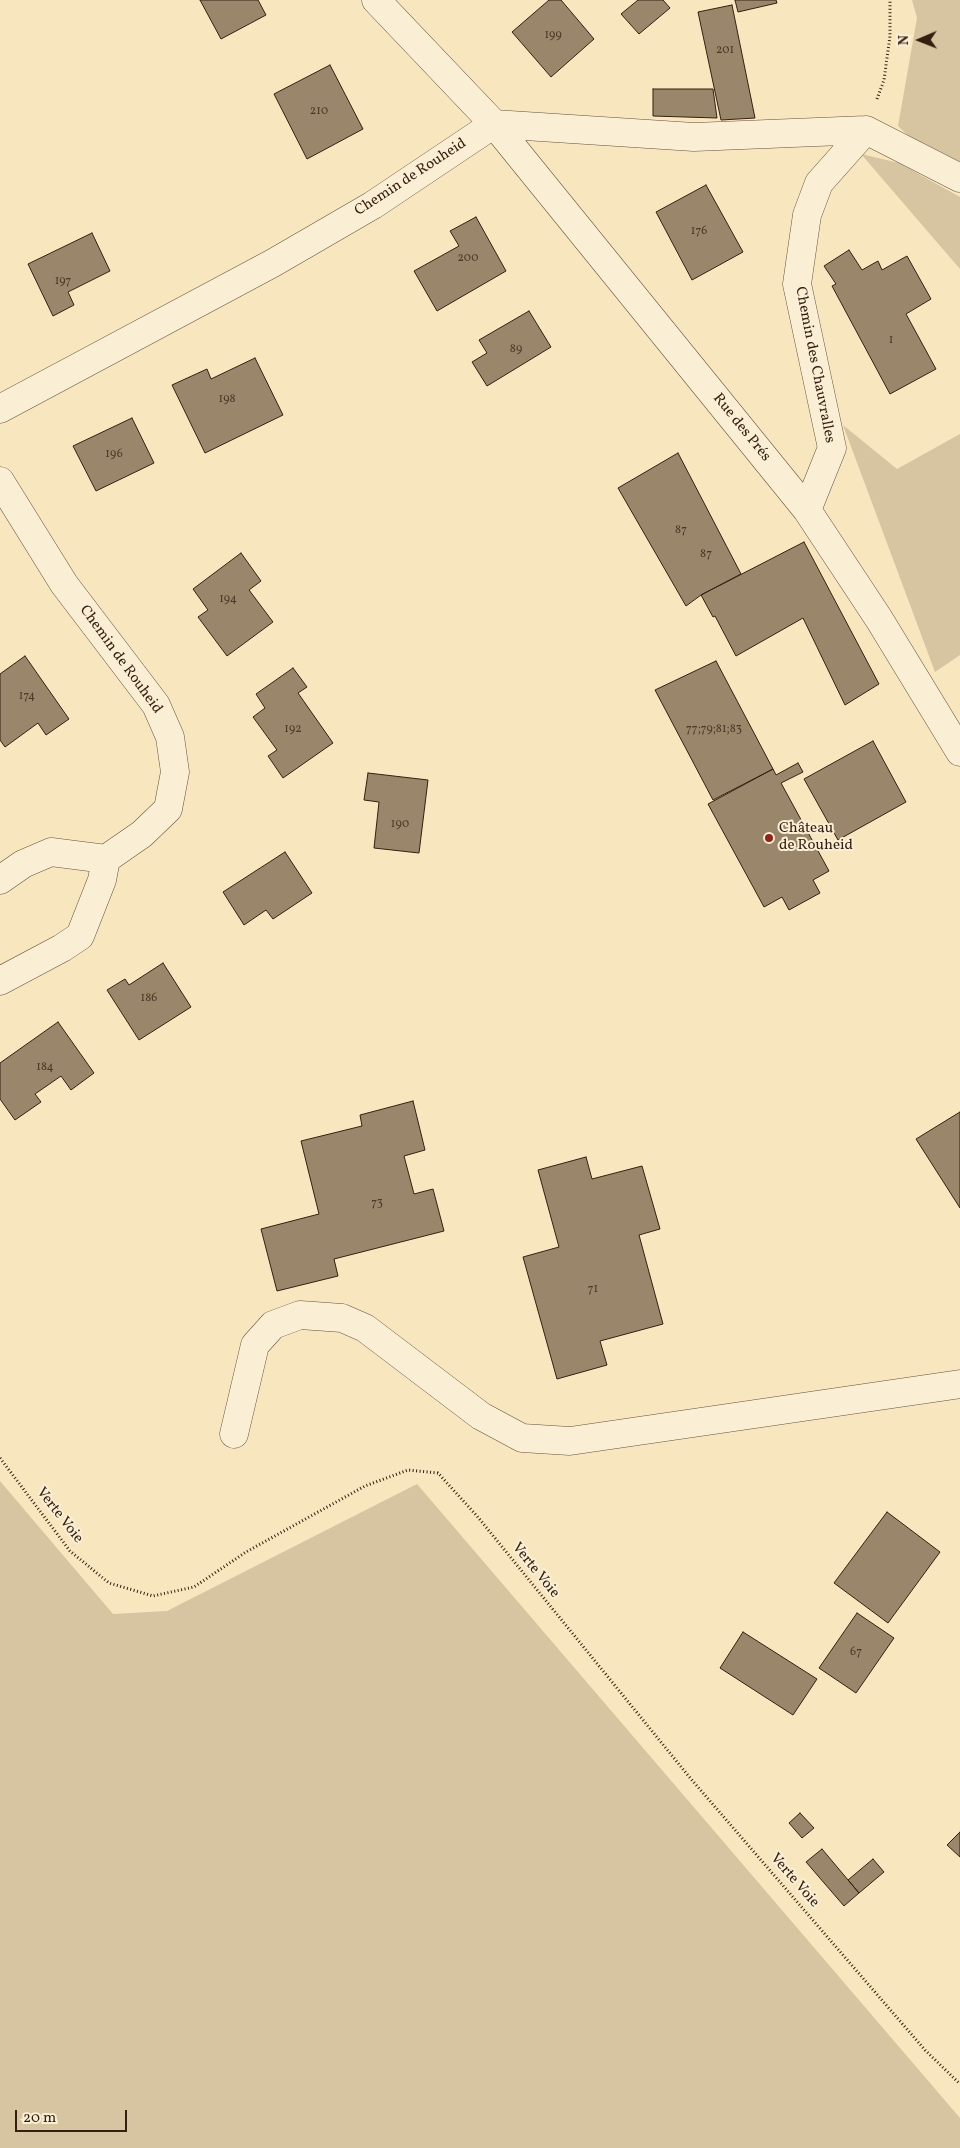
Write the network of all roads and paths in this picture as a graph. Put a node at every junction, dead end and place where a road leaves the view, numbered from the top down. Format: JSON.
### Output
{"nodes":[{"id":1,"x":376,"y":0,"type":"edge"},
{"id":2,"x":890,"y":0,"type":"edge"},
{"id":3,"x":494,"y":124,"type":"junction"},
{"id":4,"x":866,"y":130,"type":"junction"},
{"id":5,"x":960,"y":178,"type":"edge"},
{"id":6,"x":0,"y":409,"type":"edge"},
{"id":7,"x":0,"y":480,"type":"edge"},
{"id":8,"x":807,"y":510,"type":"junction"},
{"id":9,"x":960,"y":752,"type":"edge"},
{"id":10,"x":106,"y":859,"type":"junction"},
{"id":11,"x":0,"y":880,"type":"edge"},
{"id":12,"x":0,"y":981,"type":"edge"},
{"id":13,"x":960,"y":1384,"type":"edge"},
{"id":14,"x":234,"y":1434,"type":"dead end"},
{"id":15,"x":0,"y":1458,"type":"edge"},
{"id":16,"x":960,"y":2084,"type":"edge"}],
"edges":[{"from":1,"to":3,"type":"street","name":"Rue des Prés"},
{"from":2,"to":4,"type":"path"},
{"from":3,"to":4,"type":"street"},
{"from":3,"to":6,"type":"street","name":"Chemin de Rouheid"},
{"from":3,"to":8,"type":"street","name":"Rue des Prés"},
{"from":4,"to":5,"type":"street"},
{"from":4,"to":8,"type":"street","name":"Chemin des Chauvralles"},
{"from":7,"to":10,"type":"street","name":"Chemin de Rouheid"},
{"from":8,"to":9,"type":"street","name":"Rue des Prés"},
{"from":10,"to":11,"type":"street"},
{"from":10,"to":12,"type":"street"},
{"from":13,"to":14,"type":"street"},
{"from":15,"to":16,"type":"path","name":"Verte Voie"}]}
